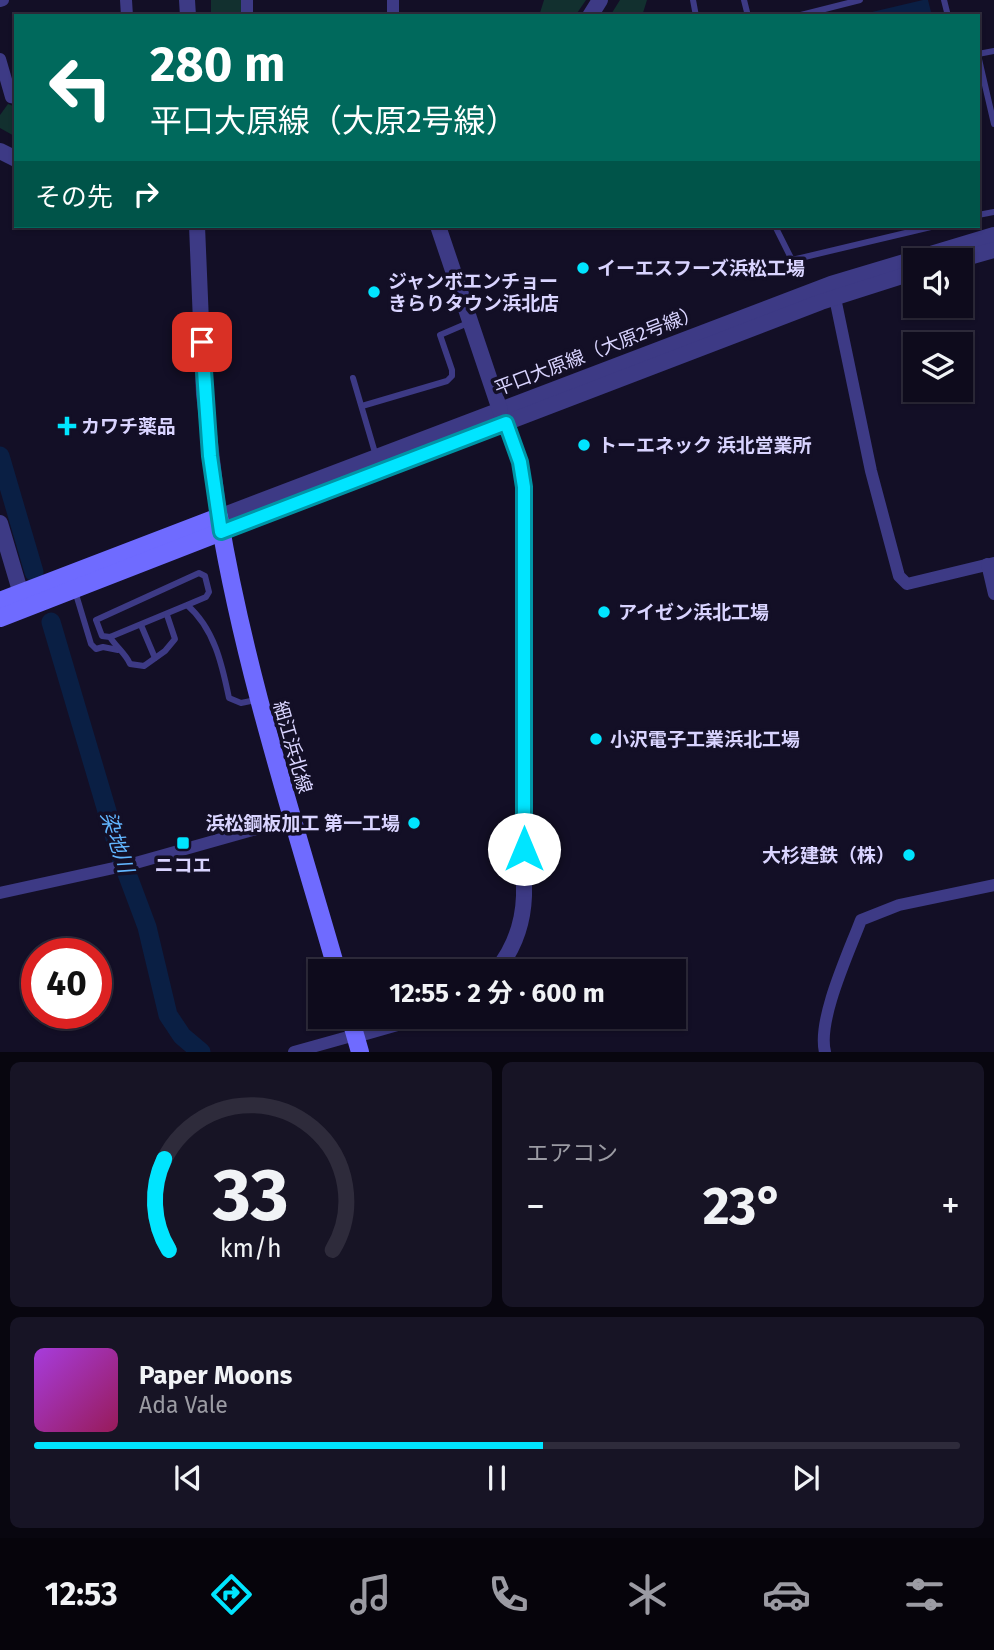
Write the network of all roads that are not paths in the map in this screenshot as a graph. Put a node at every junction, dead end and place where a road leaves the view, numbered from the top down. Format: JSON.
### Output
{"nodes":[{"id":1,"x":860,"y":0,"type":"edge"},
{"id":2,"x":804,"y":14,"type":"edge"},
{"id":3,"x":1,"y":61,"type":"edge"},
{"id":4,"x":980,"y":64,"type":"edge"},
{"id":5,"x":14,"y":98,"type":"edge"},
{"id":6,"x":994,"y":124,"type":"edge"},
{"id":7,"x":197,"y":228,"type":"edge"},
{"id":8,"x":439,"y":228,"type":"edge"},
{"id":9,"x":776,"y":228,"type":"edge"},
{"id":10,"x":927,"y":228,"type":"edge"},
{"id":11,"x":994,"y":235,"type":"edge"},
{"id":12,"x":994,"y":250,"type":"edge"},
{"id":13,"x":973,"y":256,"type":"edge"},
{"id":14,"x":903,"y":276,"type":"edge"},
{"id":15,"x":835,"y":298,"type":"junction"},
{"id":16,"x":469,"y":322,"type":"junction"},
{"id":17,"x":353,"y":378,"type":"dead end"},
{"id":18,"x":362,"y":406,"type":"junction"},
{"id":19,"x":503,"y":416,"type":"junction"},
{"id":20,"x":376,"y":456,"type":"junction"},
{"id":21,"x":0,"y":523,"type":"edge"},
{"id":22,"x":220,"y":525,"type":"junction"},
{"id":23,"x":991,"y":564,"type":"edge"},
{"id":24,"x":74,"y":589,"type":"junction"},
{"id":25,"x":37,"y":594,"type":"junction"},
{"id":26,"x":994,"y":594,"type":"edge"},
{"id":27,"x":0,"y":601,"type":"edge"},
{"id":28,"x":187,"y":605,"type":"junction"},
{"id":29,"x":167,"y":615,"type":"junction"},
{"id":30,"x":0,"y":618,"type":"edge"},
{"id":31,"x":141,"y":625,"type":"junction"},
{"id":32,"x":110,"y":637,"type":"junction"},
{"id":33,"x":118,"y":650,"type":"junction"},
{"id":34,"x":155,"y":658,"type":"junction"},
{"id":35,"x":258,"y":700,"type":"junction"},
{"id":36,"x":292,"y":819,"type":"junction"},
{"id":37,"x":994,"y":884,"type":"edge"},
{"id":38,"x":0,"y":893,"type":"edge"},
{"id":39,"x":333,"y":959,"type":"edge"},
{"id":40,"x":504,"y":959,"type":"edge"},
{"id":41,"x":391,"y":1029,"type":"edge"},
{"id":42,"x":358,"y":1044,"type":"edge"},
{"id":43,"x":294,"y":1052,"type":"edge"},
{"id":44,"x":825,"y":1052,"type":"edge"}],
"edges":[{"from":1,"to":2,"type":"lane"},
{"from":3,"to":5,"type":"street"},
{"from":4,"to":6,"type":"lane"},
{"from":7,"to":22,"type":"street"},
{"from":8,"to":16,"type":"street"},
{"from":9,"to":10,"type":"lane"},
{"from":11,"to":19,"type":"street","name":"平口大原線（大原2号線）"},
{"from":12,"to":13,"type":"street"},
{"from":14,"to":15,"type":"street","name":"平口大原線（大原2号線）"},
{"from":15,"to":19,"type":"street","name":"平口大原線（大原2号線）"},
{"from":15,"to":23,"type":"street"},
{"from":16,"to":18,"type":"lane"},
{"from":16,"to":19,"type":"street"},
{"from":17,"to":18,"type":"lane"},
{"from":18,"to":20,"type":"lane"},
{"from":19,"to":20,"type":"street","name":"平口大原線（大原2号線）"},
{"from":19,"to":22,"type":"street","name":"平口大原線（大原2号線）"},
{"from":19,"to":40,"type":"street"},
{"from":20,"to":22,"type":"street","name":"平口大原線（大原2号線）"},
{"from":21,"to":25,"type":"street"},
{"from":22,"to":24,"type":"main road"},
{"from":22,"to":25,"type":"main road"},
{"from":22,"to":35,"type":"main road","name":"細江浜北線"},
{"from":23,"to":26,"type":"street"},
{"from":24,"to":25,"type":"main road"},
{"from":24,"to":33,"type":"lane"},
{"from":25,"to":27,"type":"main road"},
{"from":25,"to":30,"type":"main road"},
{"from":28,"to":29,"type":"lane"},
{"from":28,"to":32,"type":"lane"},
{"from":28,"to":35,"type":"lane"},
{"from":29,"to":31,"type":"lane"},
{"from":29,"to":34,"type":"lane"},
{"from":31,"to":32,"type":"lane"},
{"from":31,"to":34,"type":"lane"},
{"from":32,"to":33,"type":"lane"},
{"from":33,"to":34,"type":"lane"},
{"from":35,"to":36,"type":"main road","name":"細江浜北線"},
{"from":36,"to":38,"type":"street"},
{"from":36,"to":39,"type":"main road","name":"細江浜北線"},
{"from":37,"to":44,"type":"street"},
{"from":41,"to":42,"type":"street"},
{"from":42,"to":43,"type":"street"}]}
